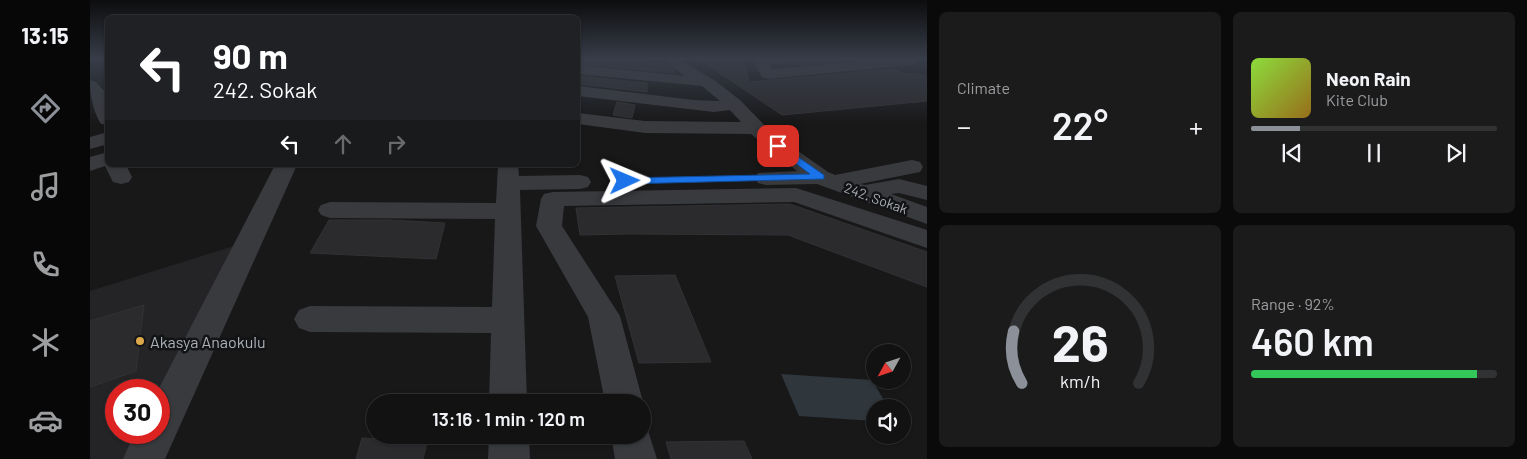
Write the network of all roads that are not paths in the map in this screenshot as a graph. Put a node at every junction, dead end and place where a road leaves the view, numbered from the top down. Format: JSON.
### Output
{"nodes":[{"id":1,"x":682,"y":80,"type":"edge"},
{"id":2,"x":704,"y":80,"type":"edge"},
{"id":3,"x":708,"y":83,"type":"junction"},
{"id":4,"x":580,"y":91,"type":"edge"},
{"id":5,"x":734,"y":104,"type":"junction"},
{"id":6,"x":580,"y":119,"type":"edge"},
{"id":7,"x":756,"y":128,"type":"junction"},
{"id":8,"x":90,"y":143,"type":"edge"},
{"id":9,"x":105,"y":157,"type":"edge"},
{"id":10,"x":285,"y":167,"type":"edge"},
{"id":11,"x":912,"y":167,"type":"dead end"},
{"id":12,"x":827,"y":180,"type":"junction"},
{"id":13,"x":508,"y":186,"type":"edge"},
{"id":14,"x":863,"y":193,"type":"junction"},
{"id":15,"x":927,"y":193,"type":"edge"},
{"id":16,"x":330,"y":210,"type":"dead end"},
{"id":17,"x":927,"y":216,"type":"edge"},
{"id":18,"x":927,"y":239,"type":"edge"},
{"id":19,"x":310,"y":319,"type":"dead end"},
{"id":20,"x":508,"y":320,"type":"junction"},
{"id":21,"x":508,"y":394,"type":"edge"},
{"id":22,"x":622,"y":394,"type":"edge"},
{"id":23,"x":170,"y":406,"type":"edge"},
{"id":24,"x":152,"y":444,"type":"edge"},
{"id":25,"x":509,"y":444,"type":"edge"},
{"id":26,"x":633,"y":444,"type":"edge"},
{"id":27,"x":144,"y":459,"type":"edge"},
{"id":28,"x":509,"y":459,"type":"edge"},
{"id":29,"x":636,"y":459,"type":"edge"}],
"edges":[{"from":1,"to":3,"type":"street"},
{"from":2,"to":3,"type":"street","name":"242. Sokak"},
{"from":3,"to":5,"type":"street","name":"242. Sokak"},
{"from":4,"to":5,"type":"street"},
{"from":5,"to":7,"type":"street","name":"242. Sokak"},
{"from":6,"to":7,"type":"street"},
{"from":7,"to":12,"type":"street","name":"242. Sokak"},
{"from":8,"to":9,"type":"street"},
{"from":10,"to":23,"type":"street"},
{"from":11,"to":12,"type":"street"},
{"from":12,"to":13,"type":"street"},
{"from":12,"to":14,"type":"street","name":"242. Sokak"},
{"from":13,"to":16,"type":"street"},
{"from":13,"to":20,"type":"street"},
{"from":14,"to":15,"type":"street"},
{"from":14,"to":17,"type":"street","name":"242. Sokak"},
{"from":18,"to":22,"type":"street"},
{"from":19,"to":20,"type":"street"},
{"from":20,"to":21,"type":"street"},
{"from":24,"to":27,"type":"street"},
{"from":25,"to":28,"type":"street"},
{"from":26,"to":29,"type":"street"}]}
